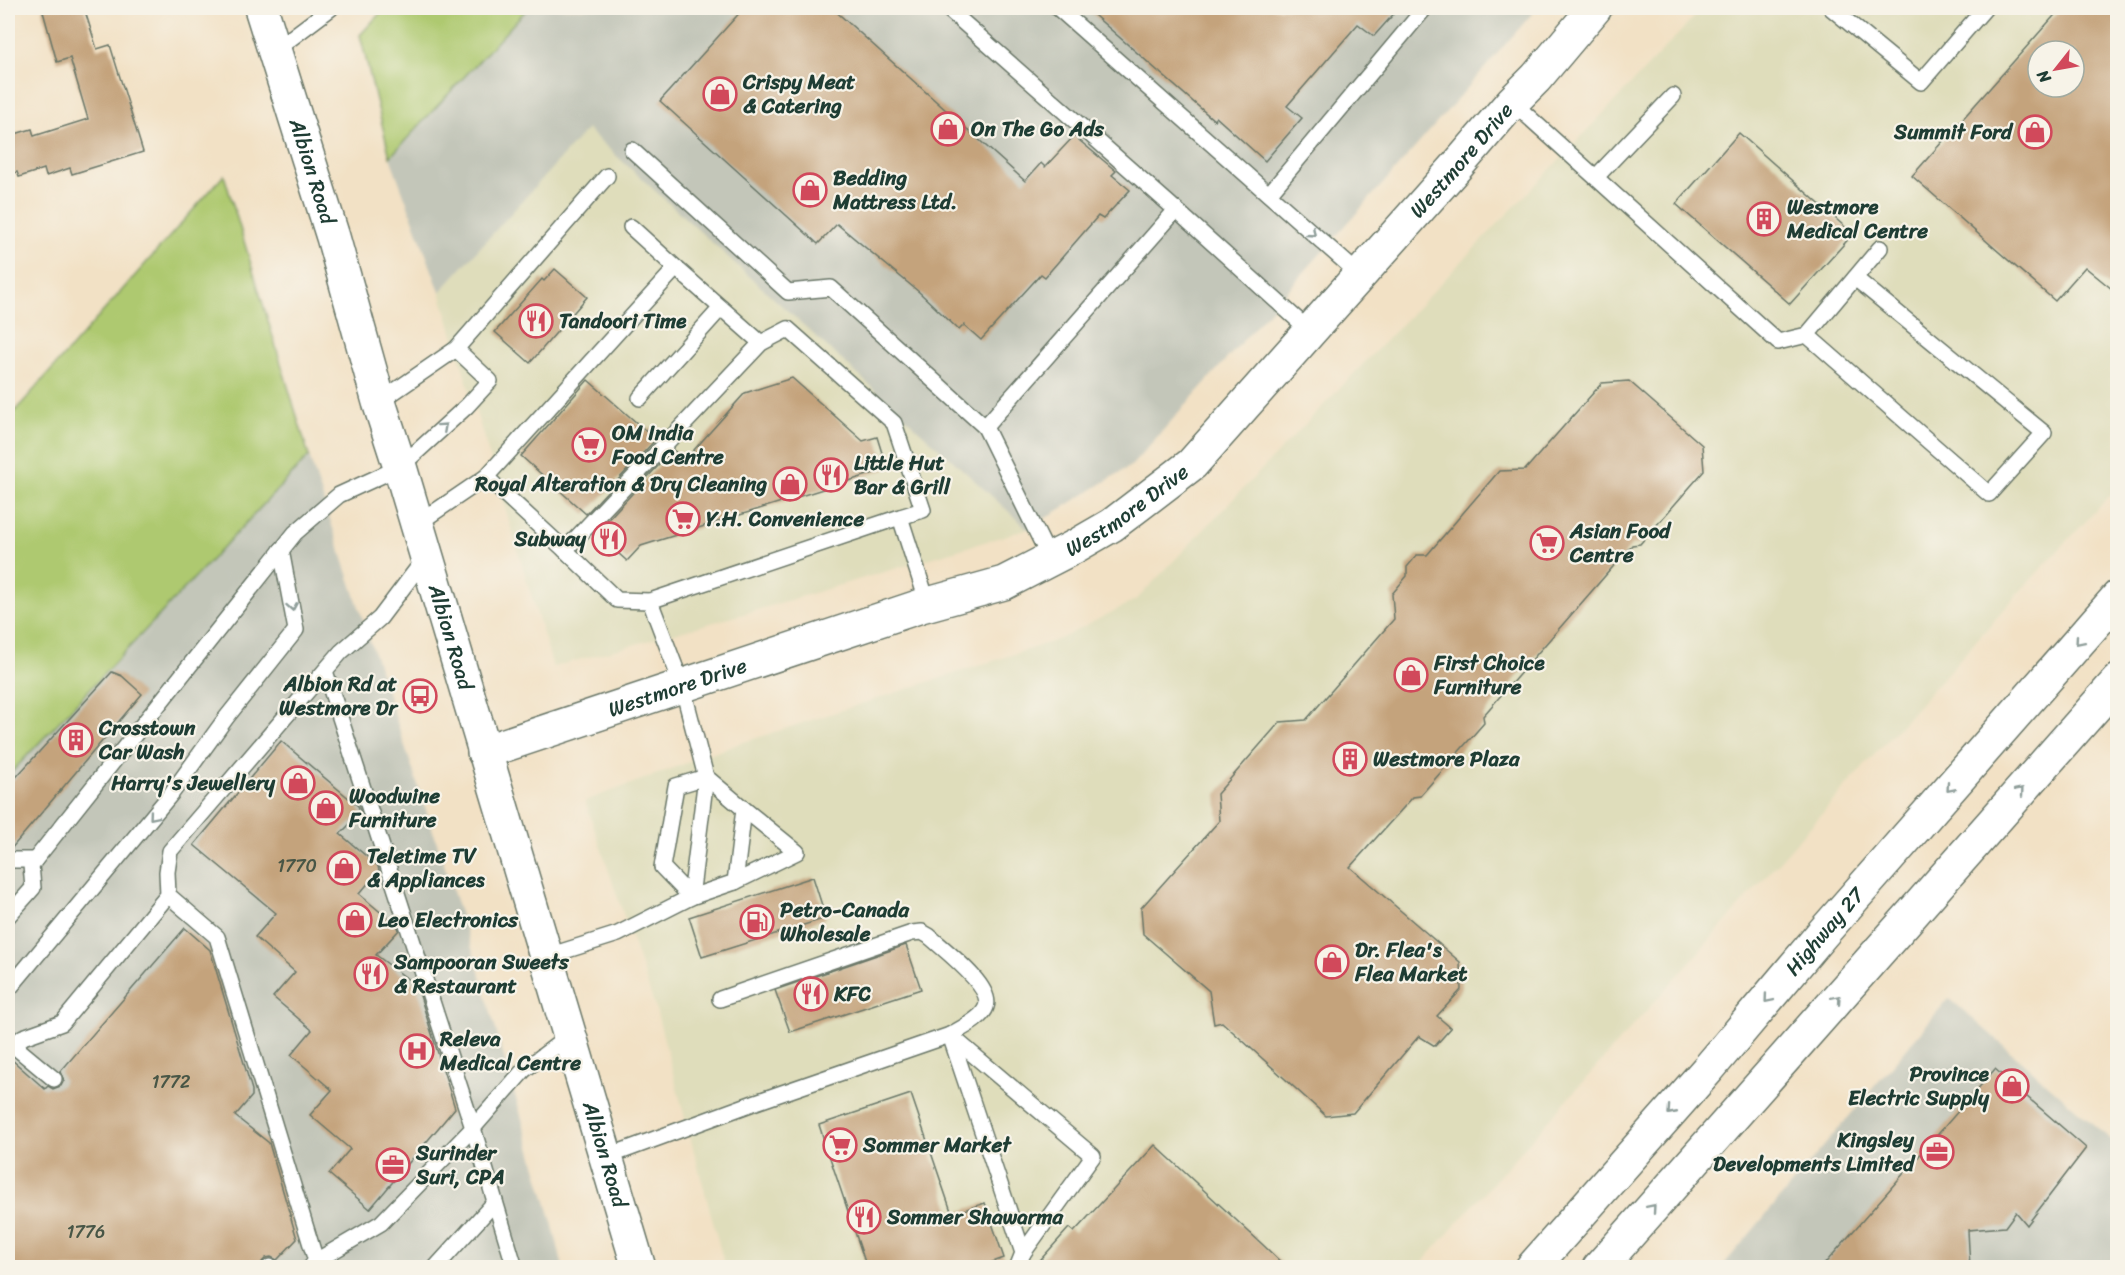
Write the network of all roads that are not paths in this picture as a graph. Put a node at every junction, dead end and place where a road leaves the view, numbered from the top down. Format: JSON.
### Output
{"nodes":[{"id":1,"x":261,"y":8,"type":"edge"},
{"id":2,"x":331,"y":8,"type":"edge"},
{"id":3,"x":947,"y":8,"type":"edge"},
{"id":4,"x":1058,"y":8,"type":"edge"},
{"id":5,"x":1425,"y":8,"type":"edge"},
{"id":6,"x":1595,"y":8,"type":"edge"},
{"id":7,"x":1831,"y":8,"type":"edge"},
{"id":8,"x":1985,"y":8,"type":"edge"},
{"id":9,"x":274,"y":51,"type":"junction"},
{"id":10,"x":1673,"y":96,"type":"dead end"},
{"id":11,"x":1512,"y":102,"type":"junction"},
{"id":12,"x":632,"y":150,"type":"dead end"},
{"id":13,"x":607,"y":176,"type":"dead end"},
{"id":14,"x":1596,"y":177,"type":"junction"},
{"id":15,"x":1269,"y":194,"type":"junction"},
{"id":16,"x":1176,"y":210,"type":"junction"},
{"id":17,"x":631,"y":227,"type":"dead end"},
{"id":18,"x":1880,"y":248,"type":"dead end"},
{"id":19,"x":676,"y":268,"type":"junction"},
{"id":20,"x":1361,"y":276,"type":"junction"},
{"id":21,"x":1854,"y":278,"type":"junction"},
{"id":22,"x":721,"y":308,"type":"junction"},
{"id":23,"x":1311,"y":332,"type":"junction"},
{"id":24,"x":1807,"y":335,"type":"junction"},
{"id":25,"x":762,"y":344,"type":"junction"},
{"id":26,"x":456,"y":350,"type":"junction"},
{"id":27,"x":640,"y":398,"type":"dead end"},
{"id":28,"x":379,"y":402,"type":"junction"},
{"id":29,"x":984,"y":427,"type":"junction"},
{"id":30,"x":400,"y":467,"type":"junction"},
{"id":31,"x":486,"y":477,"type":"junction"},
{"id":32,"x":900,"y":517,"type":"junction"},
{"id":33,"x":417,"y":524,"type":"junction"},
{"id":34,"x":281,"y":550,"type":"junction"},
{"id":35,"x":565,"y":550,"type":"junction"},
{"id":36,"x":426,"y":556,"type":"junction"},
{"id":37,"x":1050,"y":559,"type":"junction"},
{"id":38,"x":2118,"y":597,"type":"edge"},
{"id":39,"x":650,"y":602,"type":"junction"},
{"id":40,"x":928,"y":604,"type":"junction"},
{"id":41,"x":325,"y":670,"type":"junction"},
{"id":42,"x":2118,"y":681,"type":"edge"},
{"id":43,"x":682,"y":685,"type":"junction"},
{"id":44,"x":484,"y":752,"type":"junction"},
{"id":45,"x":706,"y":777,"type":"junction"},
{"id":46,"x":744,"y":809,"type":"junction"},
{"id":47,"x":8,"y":860,"type":"edge"},
{"id":48,"x":35,"y":860,"type":"junction"},
{"id":49,"x":735,"y":882,"type":"junction"},
{"id":50,"x":168,"y":895,"type":"junction"},
{"id":51,"x":691,"y":897,"type":"junction"},
{"id":52,"x":8,"y":916,"type":"edge"},
{"id":53,"x":546,"y":957,"type":"junction"},
{"id":54,"x":8,"y":990,"type":"edge"},
{"id":55,"x":720,"y":999,"type":"dead end"},
{"id":56,"x":950,"y":1035,"type":"junction"},
{"id":57,"x":569,"y":1036,"type":"junction"},
{"id":58,"x":10,"y":1048,"type":"edge"},
{"id":59,"x":54,"y":1079,"type":"dead end"},
{"id":60,"x":473,"y":1128,"type":"junction"},
{"id":61,"x":606,"y":1157,"type":"junction"},
{"id":62,"x":495,"y":1202,"type":"junction"},
{"id":63,"x":1614,"y":1256,"type":"edge"},
{"id":64,"x":1020,"y":1260,"type":"edge"},
{"id":65,"x":313,"y":1264,"type":"edge"},
{"id":66,"x":435,"y":1268,"type":"edge"},
{"id":67,"x":515,"y":1268,"type":"edge"},
{"id":68,"x":639,"y":1268,"type":"edge"},
{"id":69,"x":1532,"y":1268,"type":"edge"}],
"edges":[{"from":1,"to":9,"type":"main road","name":"Albion Road"},
{"from":2,"to":9,"type":"lane"},
{"from":3,"to":16,"type":"lane"},
{"from":4,"to":15,"type":"lane"},
{"from":5,"to":15,"type":"lane"},
{"from":6,"to":11,"type":"main road","name":"Westmore Drive"},
{"from":7,"to":8,"type":"lane"},
{"from":9,"to":28,"type":"main road","name":"Albion Road"},
{"from":10,"to":14,"type":"lane"},
{"from":11,"to":14,"type":"lane"},
{"from":11,"to":20,"type":"main road","name":"Westmore Drive"},
{"from":12,"to":29,"type":"lane"},
{"from":13,"to":26,"type":"lane"},
{"from":14,"to":24,"type":"lane"},
{"from":15,"to":20,"type":"lane","one_way":true},
{"from":16,"to":23,"type":"lane"},
{"from":16,"to":29,"type":"lane"},
{"from":17,"to":19,"type":"lane"},
{"from":18,"to":21,"type":"lane"},
{"from":19,"to":22,"type":"lane"},
{"from":19,"to":31,"type":"lane"},
{"from":20,"to":23,"type":"main road","name":"Westmore Drive"},
{"from":21,"to":24,"type":"lane"},
{"from":21,"to":24,"type":"lane"},
{"from":22,"to":25,"type":"lane"},
{"from":22,"to":27,"type":"lane"},
{"from":23,"to":37,"type":"main road","name":"Westmore Drive"},
{"from":25,"to":32,"type":"lane"},
{"from":25,"to":35,"type":"lane"},
{"from":26,"to":28,"type":"lane"},
{"from":30,"to":26,"type":"lane","one_way":true},
{"from":28,"to":30,"type":"main road","name":"Albion Road"},
{"from":29,"to":37,"type":"lane"},
{"from":30,"to":33,"type":"main road","name":"Albion Road"},
{"from":30,"to":34,"type":"lane"},
{"from":31,"to":33,"type":"lane"},
{"from":31,"to":35,"type":"lane"},
{"from":32,"to":39,"type":"lane"},
{"from":32,"to":40,"type":"lane"},
{"from":33,"to":36,"type":"main road","name":"Albion Road"},
{"from":34,"to":48,"type":"lane"},
{"from":34,"to":54,"type":"lane","one_way":true},
{"from":35,"to":39,"type":"lane"},
{"from":36,"to":41,"type":"lane"},
{"from":36,"to":44,"type":"main road","name":"Albion Road"},
{"from":37,"to":40,"type":"main road","name":"Westmore Drive"},
{"from":38,"to":69,"type":"main road","name":"Highway 27","one_way":true},
{"from":39,"to":43,"type":"lane"},
{"from":40,"to":43,"type":"main road","name":"Westmore Drive"},
{"from":41,"to":50,"type":"lane"},
{"from":41,"to":60,"type":"lane"},
{"from":63,"to":42,"type":"main road","one_way":true},
{"from":43,"to":44,"type":"main road","name":"Westmore Drive"},
{"from":43,"to":45,"type":"lane"},
{"from":44,"to":53,"type":"main road","name":"Albion Road"},
{"from":45,"to":46,"type":"lane"},
{"from":45,"to":51,"type":"lane"},
{"from":45,"to":51,"type":"lane"},
{"from":46,"to":49,"type":"lane"},
{"from":46,"to":49,"type":"lane"},
{"from":47,"to":48,"type":"lane"},
{"from":48,"to":52,"type":"lane"},
{"from":49,"to":51,"type":"lane"},
{"from":50,"to":58,"type":"lane"},
{"from":50,"to":65,"type":"lane"},
{"from":51,"to":53,"type":"lane"},
{"from":53,"to":57,"type":"main road","name":"Albion Road"},
{"from":55,"to":56,"type":"lane"},
{"from":56,"to":61,"type":"lane"},
{"from":56,"to":64,"type":"lane"},
{"from":56,"to":64,"type":"lane"},
{"from":57,"to":60,"type":"lane"},
{"from":57,"to":61,"type":"main road","name":"Albion Road"},
{"from":58,"to":59,"type":"lane"},
{"from":60,"to":62,"type":"lane"},
{"from":60,"to":65,"type":"lane"},
{"from":61,"to":68,"type":"main road","name":"Albion Road"},
{"from":62,"to":66,"type":"lane"},
{"from":62,"to":67,"type":"lane"}]}
